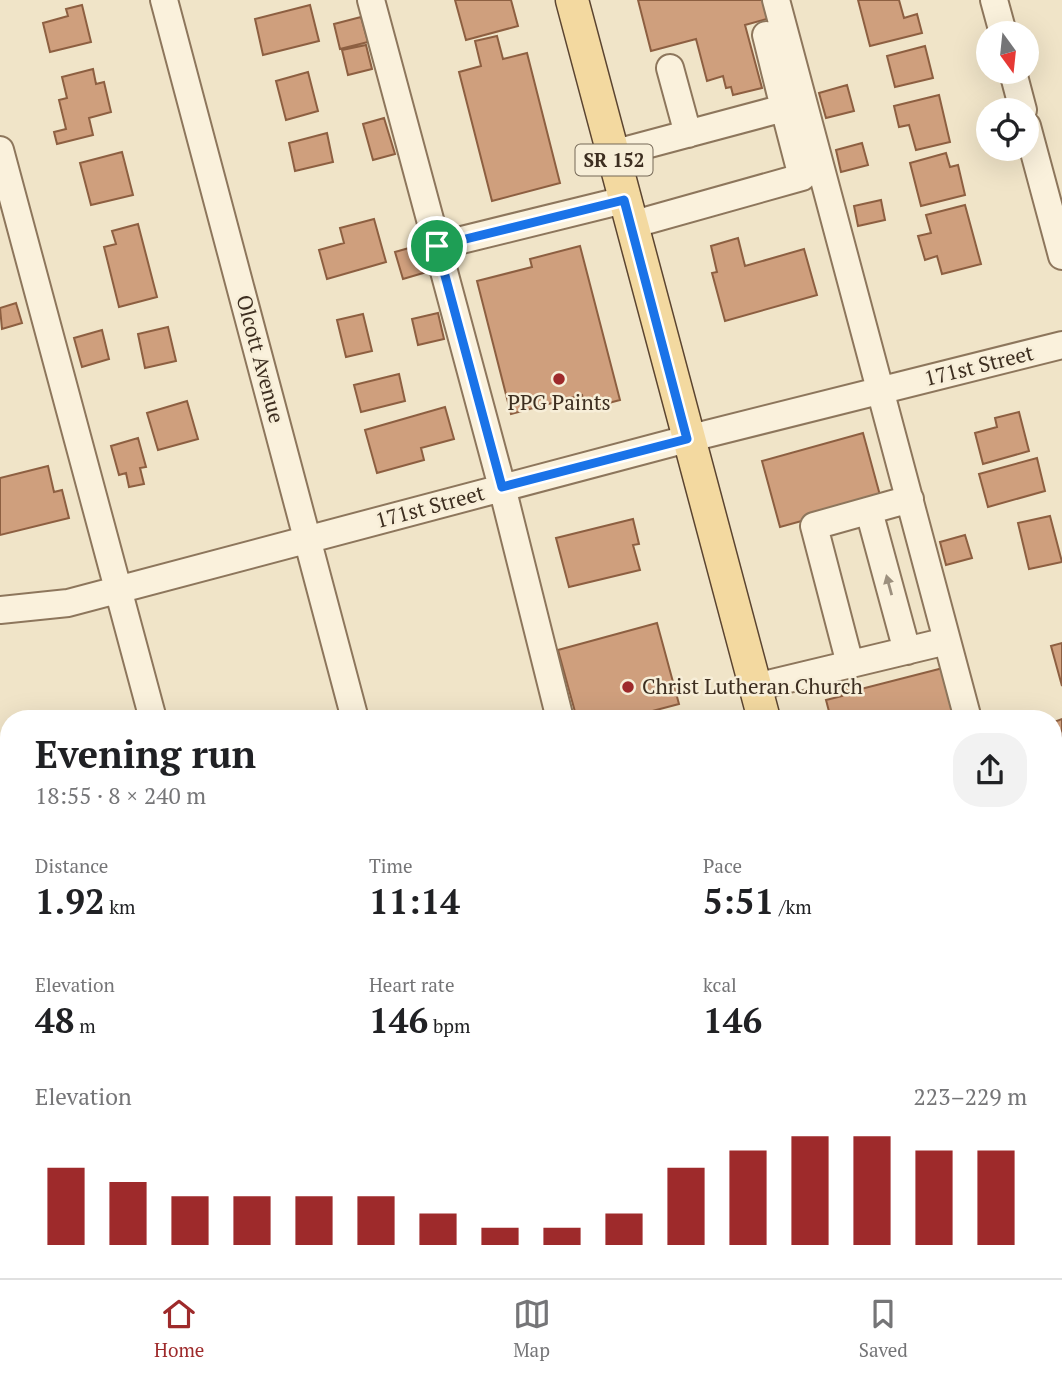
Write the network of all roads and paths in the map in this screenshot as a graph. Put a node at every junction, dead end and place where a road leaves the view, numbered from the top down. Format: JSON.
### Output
{"nodes":[{"id":1,"x":164,"y":0,"type":"edge"},
{"id":2,"x":370,"y":0,"type":"edge"},
{"id":3,"x":572,"y":0,"type":"edge"},
{"id":4,"x":776,"y":0,"type":"edge"},
{"id":5,"x":994,"y":0,"type":"edge"},
{"id":6,"x":1000,"y":21,"type":"edge"},
{"id":7,"x":765,"y":34,"type":"dead end"},
{"id":8,"x":670,"y":68,"type":"dead end"},
{"id":9,"x":784,"y":108,"type":"junction"},
{"id":10,"x":688,"y":134,"type":"junction"},
{"id":11,"x":0,"y":150,"type":"edge"},
{"id":12,"x":612,"y":154,"type":"junction"},
{"id":13,"x":1036,"y":161,"type":"edge"},
{"id":14,"x":628,"y":212,"type":"junction"},
{"id":15,"x":437,"y":246,"type":"junction"},
{"id":16,"x":1062,"y":256,"type":"edge"},
{"id":17,"x":1062,"y":345,"type":"edge"},
{"id":18,"x":880,"y":391,"type":"junction"},
{"id":19,"x":687,"y":439,"type":"junction"},
{"id":20,"x":502,"y":487,"type":"junction"},
{"id":21,"x":910,"y":499,"type":"junction"},
{"id":22,"x":869,"y":511,"type":"junction"},
{"id":23,"x":308,"y":538,"type":"junction"},
{"id":24,"x":118,"y":589,"type":"junction"},
{"id":25,"x":0,"y":610,"type":"edge"},
{"id":26,"x":947,"y":641,"type":"junction"},
{"id":27,"x":907,"y":651,"type":"junction"},
{"id":28,"x":850,"y":664,"type":"junction"},
{"id":29,"x":755,"y":687,"type":"junction"},
{"id":30,"x":151,"y":710,"type":"edge"},
{"id":31,"x":353,"y":710,"type":"edge"},
{"id":32,"x":558,"y":710,"type":"edge"},
{"id":33,"x":761,"y":710,"type":"edge"},
{"id":34,"x":966,"y":710,"type":"edge"}],
"edges":[{"from":1,"to":23,"type":"street","name":"Olcott Avenue"},
{"from":2,"to":15,"type":"street"},
{"from":3,"to":12,"type":"main road","number":"SR 152"},
{"from":4,"to":18,"type":"street"},
{"from":5,"to":6,"type":"street"},
{"from":7,"to":9,"type":"street"},
{"from":8,"to":10,"type":"street"},
{"from":9,"to":10,"type":"street"},
{"from":9,"to":14,"type":"street"},
{"from":10,"to":12,"type":"street"},
{"from":11,"to":24,"type":"street"},
{"from":12,"to":14,"type":"main road","number":"SR 152"},
{"from":13,"to":16,"type":"street"},
{"from":14,"to":15,"type":"street"},
{"from":14,"to":19,"type":"main road","number":"SR 152"},
{"from":15,"to":20,"type":"street"},
{"from":17,"to":18,"type":"street","name":"171st Street"},
{"from":18,"to":19,"type":"street","name":"171st Street"},
{"from":18,"to":21,"type":"street"},
{"from":19,"to":20,"type":"street","name":"171st Street"},
{"from":19,"to":29,"type":"main road","number":"SR 152"},
{"from":20,"to":23,"type":"street","name":"171st Street"},
{"from":20,"to":32,"type":"street"},
{"from":21,"to":22,"type":"street"},
{"from":21,"to":26,"type":"street"},
{"from":27,"to":22,"type":"street","one_way":true},
{"from":22,"to":28,"type":"street"},
{"from":23,"to":24,"type":"street","name":"171st Street"},
{"from":23,"to":31,"type":"street","name":"Olcott Avenue"},
{"from":24,"to":25,"type":"street","name":"171st Street"},
{"from":24,"to":30,"type":"street"},
{"from":26,"to":27,"type":"street"},
{"from":26,"to":34,"type":"street"},
{"from":27,"to":28,"type":"street"},
{"from":28,"to":29,"type":"street"},
{"from":29,"to":33,"type":"main road","number":"SR 152"}]}
